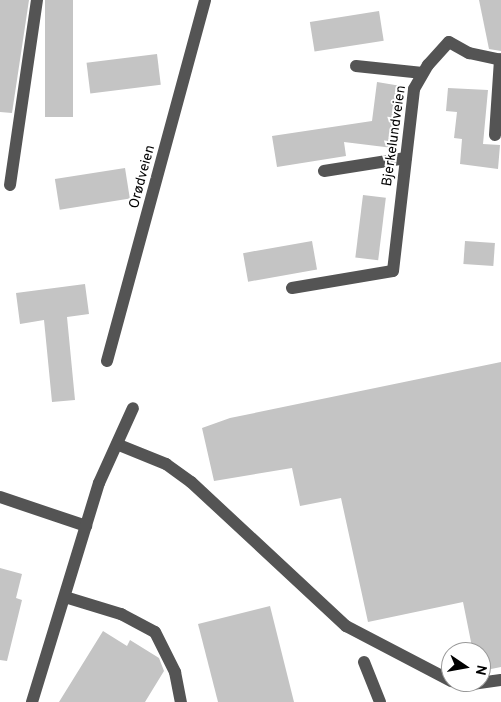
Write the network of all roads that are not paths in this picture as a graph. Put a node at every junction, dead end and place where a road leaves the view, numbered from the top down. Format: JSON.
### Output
{"nodes":[{"id":1,"x":37,"y":0,"type":"edge"},
{"id":2,"x":205,"y":0,"type":"edge"},
{"id":3,"x":500,"y":60,"type":"edge"},
{"id":4,"x":356,"y":66,"type":"dead end"},
{"id":5,"x":423,"y":73,"type":"junction"},
{"id":6,"x":495,"y":135,"type":"dead end"},
{"id":7,"x":406,"y":158,"type":"junction"},
{"id":8,"x":324,"y":171,"type":"dead end"},
{"id":9,"x":10,"y":185,"type":"dead end"},
{"id":10,"x":292,"y":288,"type":"dead end"},
{"id":11,"x":107,"y":361,"type":"dead end"},
{"id":12,"x":133,"y":408,"type":"dead end"},
{"id":13,"x":119,"y":445,"type":"junction"},
{"id":14,"x":0,"y":497,"type":"edge"},
{"id":15,"x":86,"y":526,"type":"junction"},
{"id":16,"x":65,"y":597,"type":"junction"},
{"id":17,"x":364,"y":662,"type":"dead end"},
{"id":18,"x":441,"y":676,"type":"edge"},
{"id":19,"x":32,"y":702,"type":"edge"},
{"id":20,"x":181,"y":702,"type":"edge"},
{"id":21,"x":380,"y":702,"type":"edge"}],
"edges":[{"from":1,"to":9,"type":"street"},
{"from":2,"to":11,"type":"street","name":"Orødveien"},
{"from":3,"to":5,"type":"street","name":"Bjerkelundveien"},
{"from":3,"to":6,"type":"street"},
{"from":4,"to":5,"type":"street"},
{"from":5,"to":7,"type":"street","name":"Bjerkelundveien"},
{"from":7,"to":8,"type":"street"},
{"from":7,"to":10,"type":"street","name":"Bjerkelundveien"},
{"from":12,"to":13,"type":"street"},
{"from":13,"to":15,"type":"street"},
{"from":13,"to":18,"type":"street"},
{"from":14,"to":15,"type":"street"},
{"from":15,"to":16,"type":"street"},
{"from":16,"to":19,"type":"street"},
{"from":16,"to":20,"type":"street"},
{"from":17,"to":21,"type":"street"}]}
